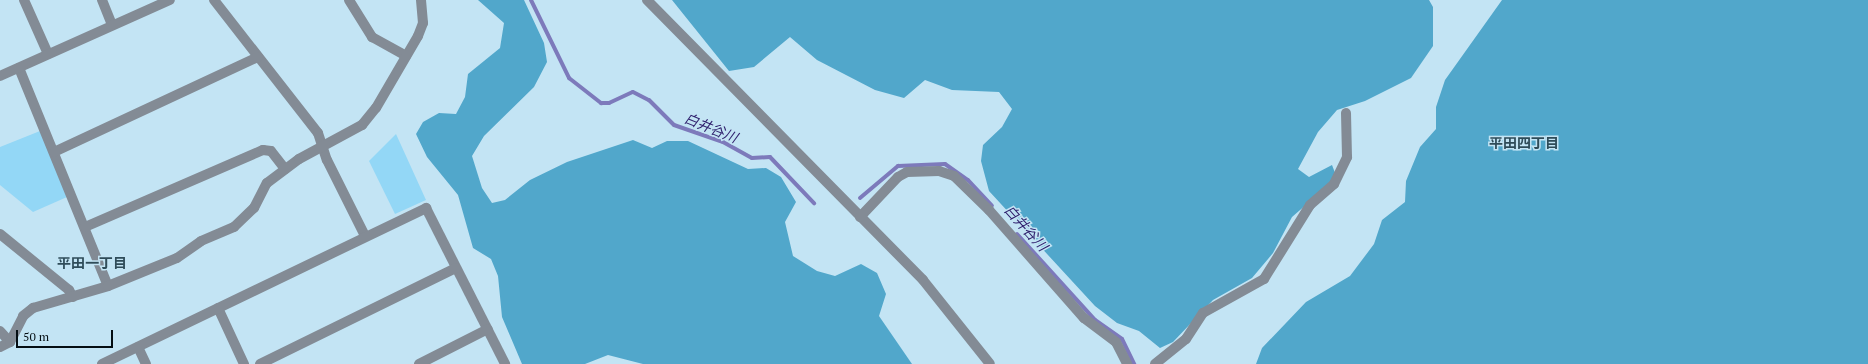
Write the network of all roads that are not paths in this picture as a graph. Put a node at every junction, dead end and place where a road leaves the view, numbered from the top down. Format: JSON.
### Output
{"nodes":[{"id":1,"x":24,"y":0,"type":"edge"},
{"id":2,"x":102,"y":0,"type":"edge"},
{"id":3,"x":170,"y":0,"type":"edge"},
{"id":4,"x":214,"y":0,"type":"edge"},
{"id":5,"x":349,"y":0,"type":"edge"},
{"id":6,"x":421,"y":0,"type":"edge"},
{"id":7,"x":647,"y":0,"type":"edge"},
{"id":8,"x":112,"y":25,"type":"junction"},
{"id":9,"x":48,"y":54,"type":"junction"},
{"id":10,"x":406,"y":56,"type":"junction"},
{"id":11,"x":258,"y":57,"type":"junction"},
{"id":12,"x":19,"y":68,"type":"junction"},
{"id":13,"x":0,"y":76,"type":"edge"},
{"id":14,"x":1346,"y":113,"type":"dead end"},
{"id":15,"x":323,"y":145,"type":"junction"},
{"id":16,"x":54,"y":152,"type":"junction"},
{"id":17,"x":285,"y":169,"type":"junction"},
{"id":18,"x":860,"y":217,"type":"junction"},
{"id":19,"x":85,"y":227,"type":"junction"},
{"id":20,"x":0,"y":234,"type":"edge"},
{"id":21,"x":365,"y":236,"type":"junction"},
{"id":22,"x":456,"y":268,"type":"junction"},
{"id":23,"x":108,"y":286,"type":"junction"},
{"id":24,"x":73,"y":297,"type":"junction"},
{"id":25,"x":218,"y":308,"type":"junction"},
{"id":26,"x":488,"y":329,"type":"junction"},
{"id":27,"x":0,"y":331,"type":"edge"},
{"id":28,"x":10,"y":342,"type":"junction"},
{"id":29,"x":0,"y":347,"type":"edge"},
{"id":30,"x":138,"y":347,"type":"junction"},
{"id":31,"x":102,"y":364,"type":"edge"},
{"id":32,"x":146,"y":364,"type":"edge"},
{"id":33,"x":244,"y":364,"type":"edge"},
{"id":34,"x":260,"y":364,"type":"edge"},
{"id":35,"x":419,"y":364,"type":"edge"},
{"id":36,"x":505,"y":364,"type":"edge"},
{"id":37,"x":990,"y":364,"type":"edge"},
{"id":38,"x":1127,"y":364,"type":"edge"},
{"id":39,"x":1155,"y":364,"type":"edge"}],
"edges":[{"from":1,"to":9,"type":"street"},
{"from":2,"to":8,"type":"street"},
{"from":3,"to":8,"type":"street"},
{"from":4,"to":11,"type":"street"},
{"from":5,"to":10,"type":"street"},
{"from":6,"to":10,"type":"street"},
{"from":7,"to":18,"type":"street"},
{"from":8,"to":9,"type":"street"},
{"from":9,"to":12,"type":"street"},
{"from":10,"to":15,"type":"street"},
{"from":11,"to":15,"type":"street"},
{"from":11,"to":16,"type":"street"},
{"from":12,"to":13,"type":"street"},
{"from":12,"to":16,"type":"street"},
{"from":14,"to":39,"type":"street"},
{"from":15,"to":17,"type":"street"},
{"from":15,"to":21,"type":"street"},
{"from":16,"to":19,"type":"street"},
{"from":17,"to":19,"type":"street"},
{"from":17,"to":23,"type":"street"},
{"from":18,"to":37,"type":"street"},
{"from":18,"to":38,"type":"street"},
{"from":19,"to":23,"type":"street"},
{"from":20,"to":24,"type":"street"},
{"from":21,"to":22,"type":"street"},
{"from":21,"to":25,"type":"street"},
{"from":22,"to":26,"type":"street"},
{"from":22,"to":34,"type":"street"},
{"from":23,"to":24,"type":"street"},
{"from":24,"to":28,"type":"street"},
{"from":25,"to":30,"type":"street"},
{"from":25,"to":33,"type":"street"},
{"from":26,"to":35,"type":"street"},
{"from":26,"to":36,"type":"street"},
{"from":27,"to":28,"type":"street"},
{"from":28,"to":29,"type":"street"},
{"from":30,"to":31,"type":"street"},
{"from":30,"to":32,"type":"street"}]}
